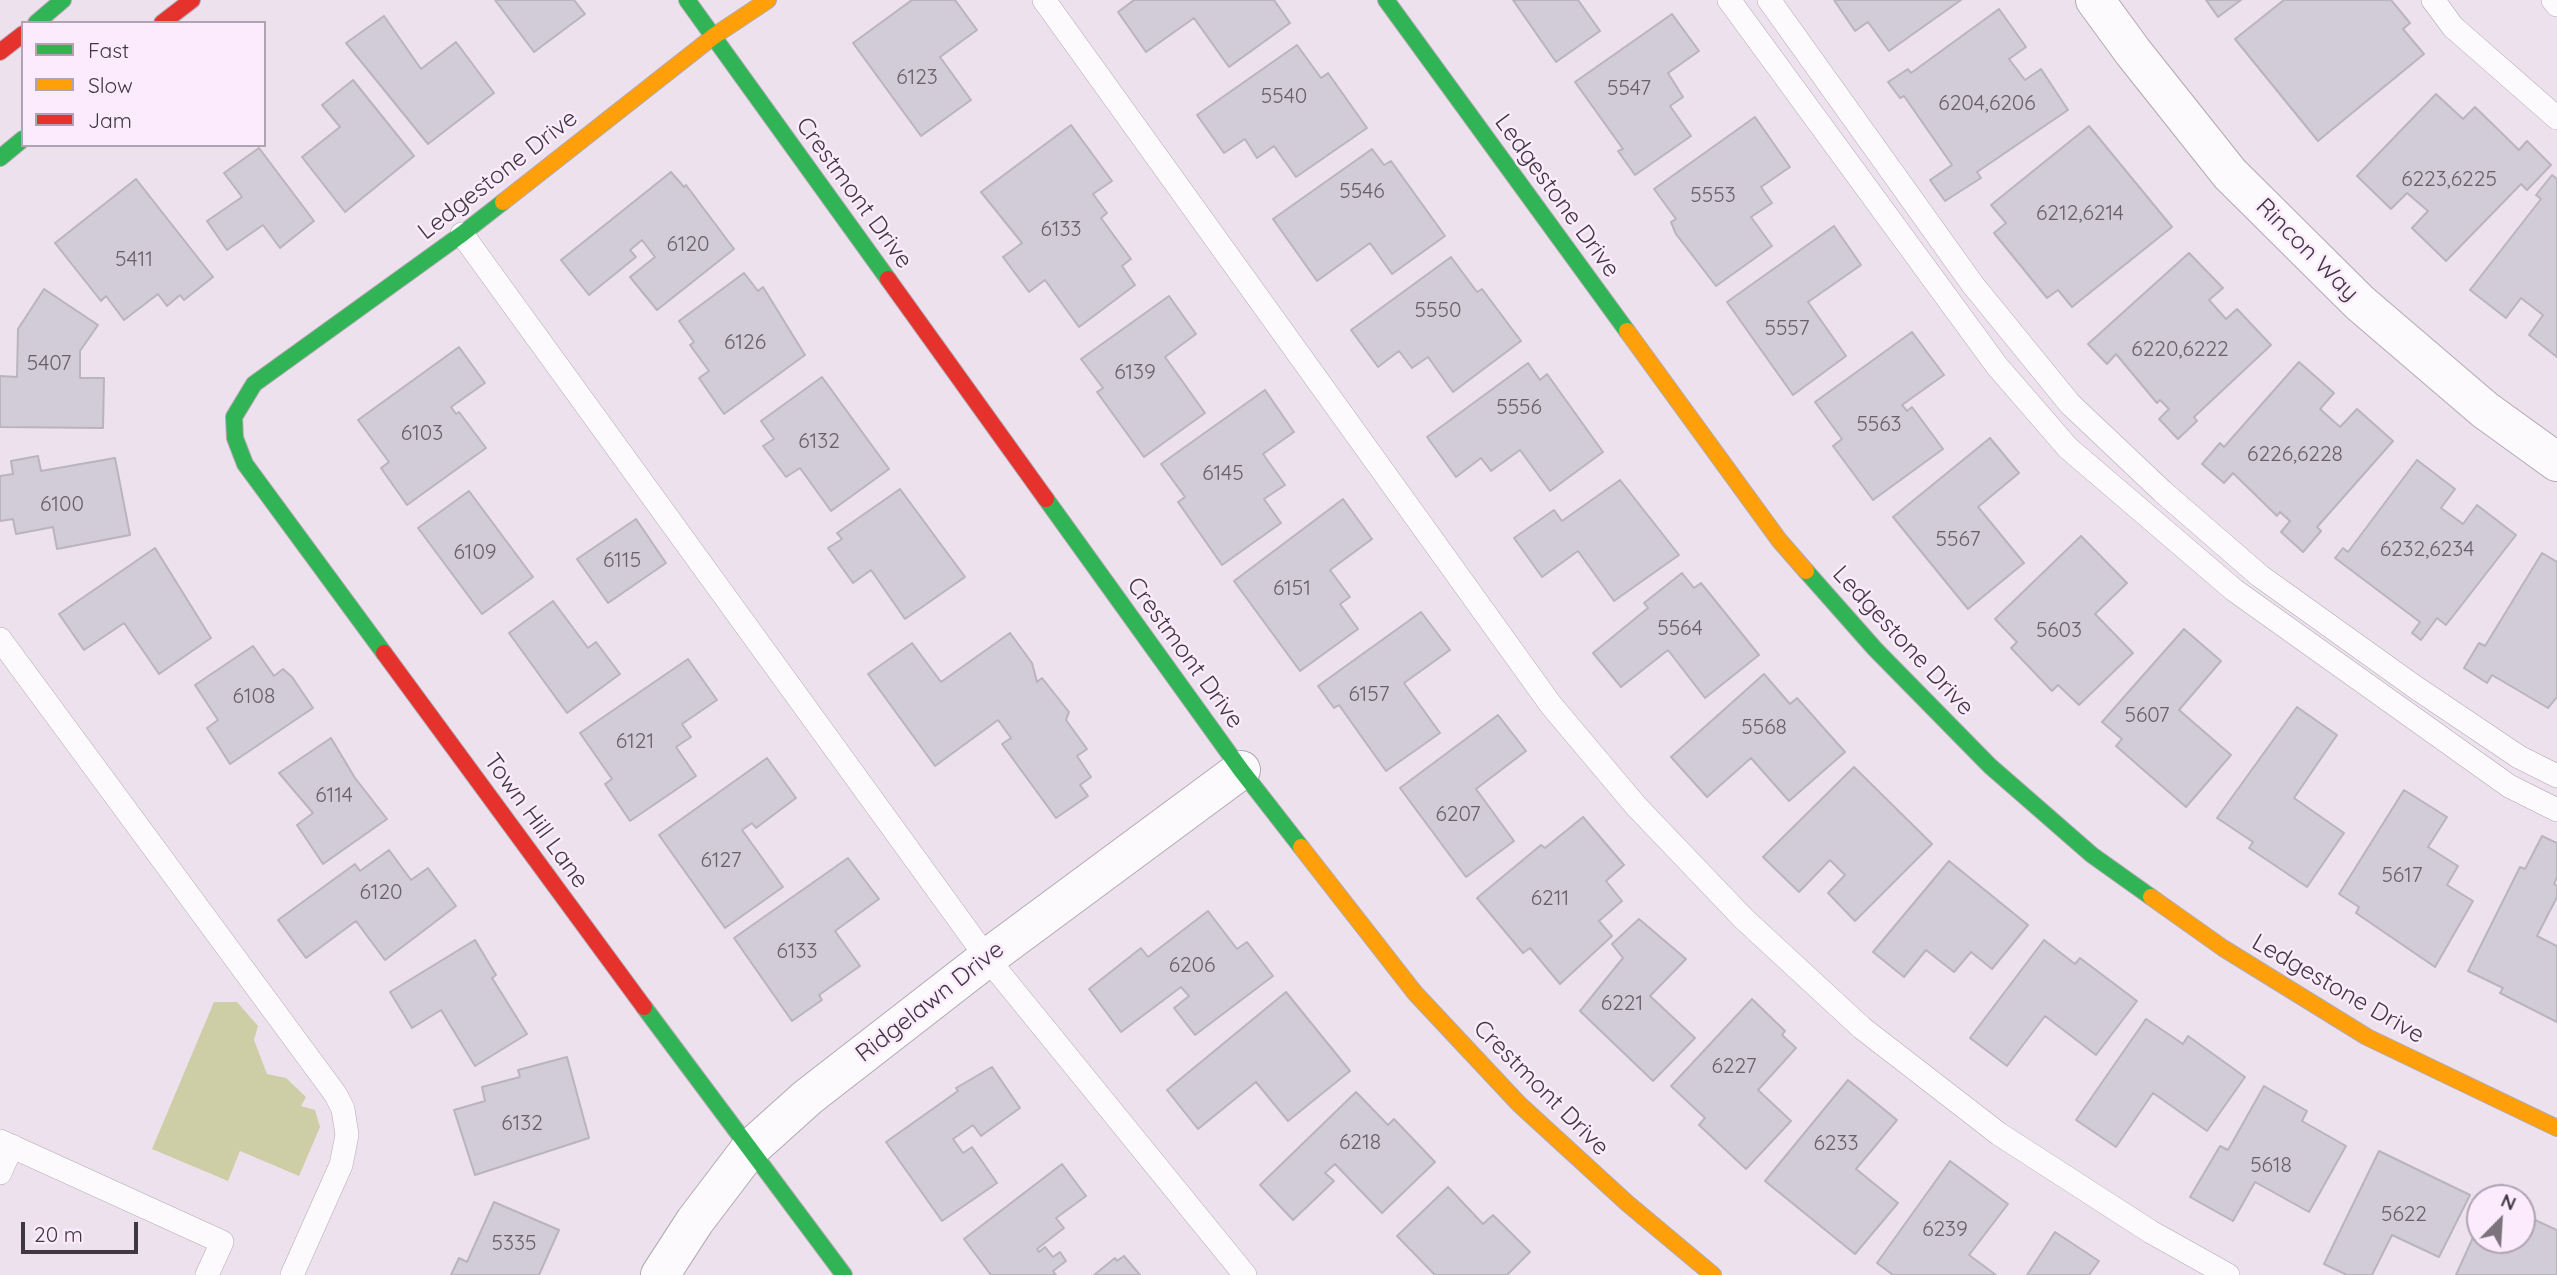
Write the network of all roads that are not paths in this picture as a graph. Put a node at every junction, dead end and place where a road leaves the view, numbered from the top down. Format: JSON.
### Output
{"nodes":[{"id":1,"x":63,"y":0,"type":"edge"},
{"id":2,"x":192,"y":0,"type":"edge"},
{"id":3,"x":687,"y":0,"type":"edge"},
{"id":4,"x":768,"y":0,"type":"edge"},
{"id":5,"x":1044,"y":0,"type":"edge"},
{"id":6,"x":1386,"y":0,"type":"edge"},
{"id":7,"x":1728,"y":0,"type":"edge"},
{"id":8,"x":1769,"y":0,"type":"edge"},
{"id":9,"x":2095,"y":0,"type":"edge"},
{"id":10,"x":2433,"y":0,"type":"edge"},
{"id":11,"x":2553,"y":0,"type":"edge"},
{"id":12,"x":2557,"y":5,"type":"edge"},
{"id":13,"x":38,"y":21,"type":"edge"},
{"id":14,"x":165,"y":21,"type":"edge"},
{"id":15,"x":21,"y":36,"type":"edge"},
{"id":16,"x":714,"y":36,"type":"junction"},
{"id":17,"x":0,"y":52,"type":"edge"},
{"id":18,"x":2557,"y":118,"type":"edge"},
{"id":19,"x":21,"y":141,"type":"edge"},
{"id":20,"x":0,"y":158,"type":"edge"},
{"id":21,"x":462,"y":234,"type":"junction"},
{"id":22,"x":254,"y":384,"type":"joint"},
{"id":23,"x":2557,"y":462,"type":"edge"},
{"id":24,"x":0,"y":639,"type":"edge"},
{"id":25,"x":1241,"y":770,"type":"junction"},
{"id":26,"x":2557,"y":776,"type":"edge"},
{"id":27,"x":2557,"y":810,"type":"edge"},
{"id":28,"x":987,"y":958,"type":"junction"},
{"id":29,"x":2557,"y":1128,"type":"edge"},
{"id":30,"x":6,"y":1144,"type":"edge"},
{"id":31,"x":750,"y":1150,"type":"junction"},
{"id":32,"x":0,"y":1173,"type":"edge"},
{"id":33,"x":207,"y":1275,"type":"edge"},
{"id":34,"x":292,"y":1275,"type":"edge"},
{"id":35,"x":660,"y":1275,"type":"edge"},
{"id":36,"x":844,"y":1275,"type":"edge"},
{"id":37,"x":1245,"y":1275,"type":"edge"},
{"id":38,"x":1713,"y":1275,"type":"edge"},
{"id":39,"x":2228,"y":1275,"type":"edge"}],
"edges":[{"from":1,"to":13,"type":"street"},
{"from":2,"to":14,"type":"street"},
{"from":3,"to":16,"type":"street","name":"Crestmont Drive"},
{"from":4,"to":16,"type":"street","name":"Ledgestone Drive"},
{"from":5,"to":39,"type":"lane"},
{"from":6,"to":29,"type":"street","name":"Ledgestone Drive"},
{"from":7,"to":27,"type":"lane"},
{"from":8,"to":26,"type":"lane"},
{"from":9,"to":23,"type":"street","name":"Rincon Way"},
{"from":10,"to":18,"type":"lane"},
{"from":11,"to":12,"type":"lane"},
{"from":15,"to":17,"type":"street"},
{"from":16,"to":21,"type":"street","name":"Ledgestone Drive"},
{"from":16,"to":25,"type":"street","name":"Crestmont Drive"},
{"from":19,"to":20,"type":"street"},
{"from":21,"to":22,"type":"street","name":"Ledgestone Drive"},
{"from":21,"to":28,"type":"lane"},
{"from":22,"to":31,"type":"street","name":"Town Hill Lane"},
{"from":24,"to":34,"type":"lane"},
{"from":25,"to":28,"type":"street","name":"Ridgelawn Drive"},
{"from":25,"to":38,"type":"street","name":"Crestmont Drive"},
{"from":28,"to":31,"type":"street","name":"Ridgelawn Drive"},
{"from":28,"to":37,"type":"lane"},
{"from":30,"to":32,"type":"lane"},
{"from":30,"to":33,"type":"lane"},
{"from":31,"to":35,"type":"street","name":"Ridgelawn Drive"},
{"from":31,"to":36,"type":"street","name":"Town Hill Lane"}]}
